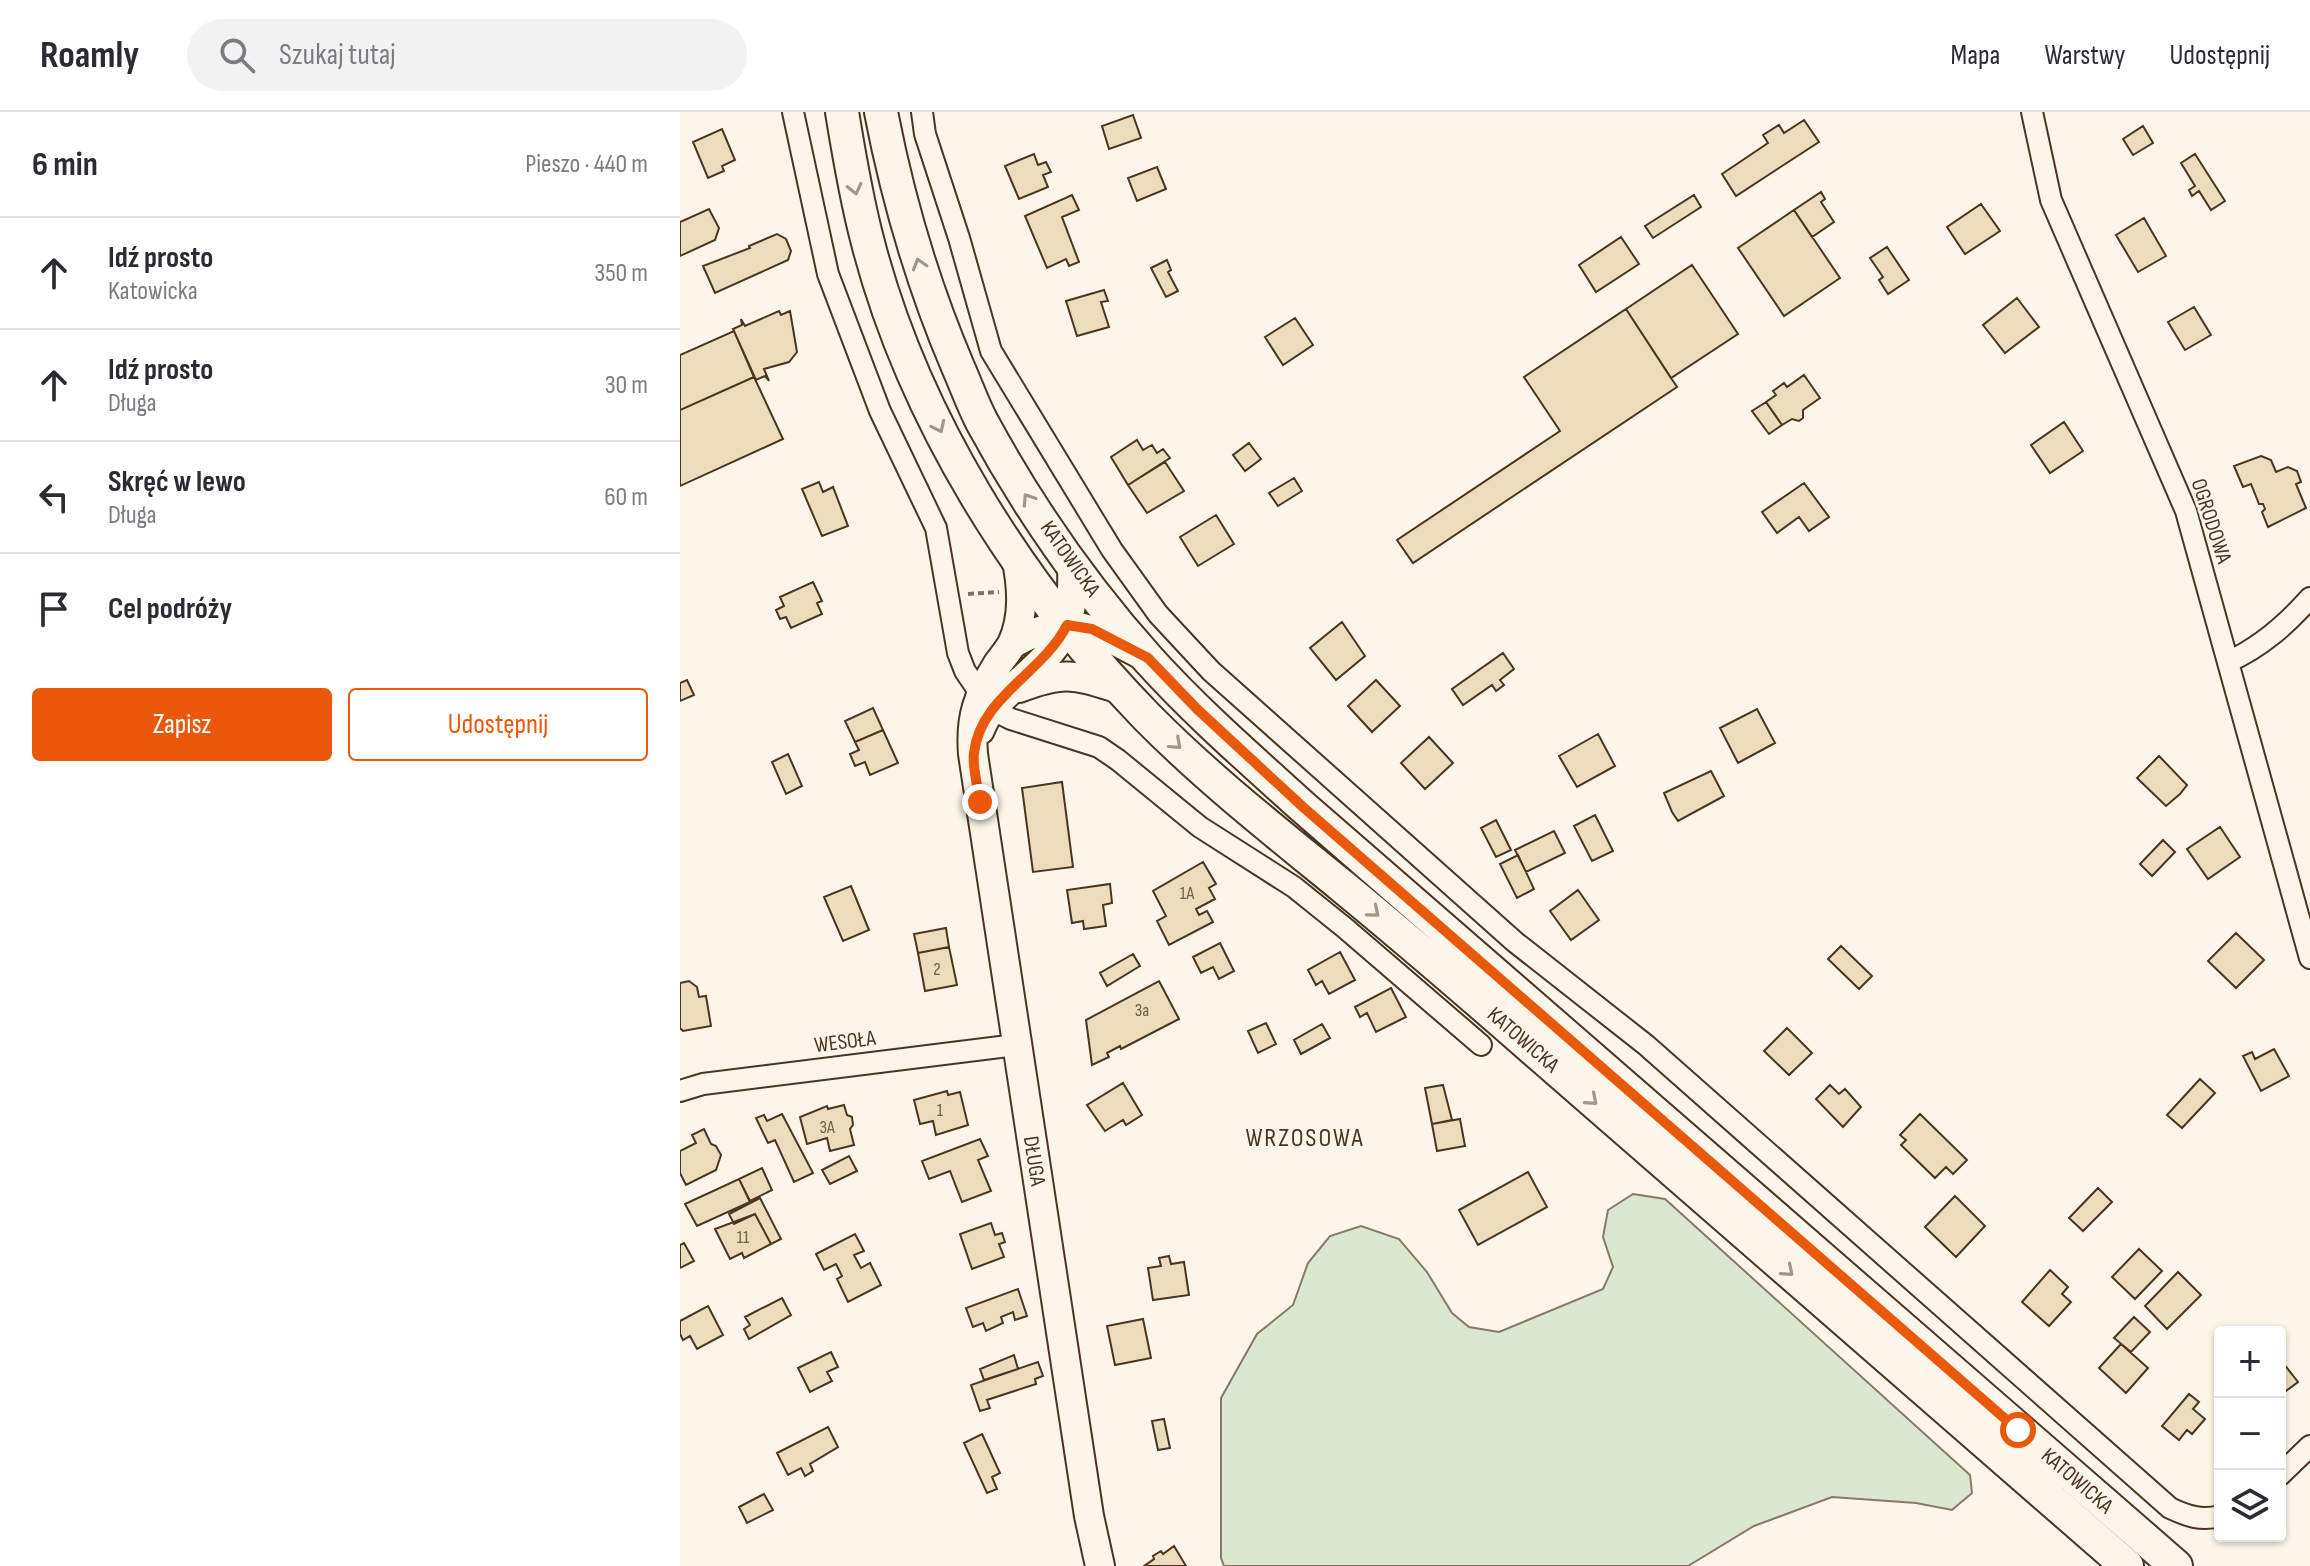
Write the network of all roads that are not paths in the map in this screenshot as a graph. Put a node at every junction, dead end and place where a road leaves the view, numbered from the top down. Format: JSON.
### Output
{"nodes":[{"id":1,"x":793,"y":112,"type":"edge"},
{"id":2,"x":842,"y":112,"type":"edge"},
{"id":3,"x":881,"y":112,"type":"edge"},
{"id":4,"x":922,"y":112,"type":"edge"},
{"id":5,"x":2032,"y":112,"type":"edge"},
{"id":6,"x":1016,"y":556,"type":"junction"},
{"id":7,"x":1072,"y":564,"type":"junction"},
{"id":8,"x":2310,"y":598,"type":"edge"},
{"id":9,"x":1067,"y":625,"type":"junction"},
{"id":10,"x":1012,"y":644,"type":"junction"},
{"id":11,"x":1148,"y":658,"type":"junction"},
{"id":12,"x":2228,"y":662,"type":"junction"},
{"id":13,"x":1120,"y":689,"type":"junction"},
{"id":14,"x":993,"y":699,"type":"junction"},
{"id":15,"x":2310,"y":958,"type":"edge"},
{"id":16,"x":1016,"y":1045,"type":"junction"},
{"id":17,"x":1481,"y":1045,"type":"dead end"},
{"id":18,"x":680,"y":1091,"type":"edge"},
{"id":19,"x":2310,"y":1446,"type":"edge"},
{"id":20,"x":2285,"y":1470,"type":"edge"},
{"id":21,"x":2214,"y":1517,"type":"edge"},
{"id":22,"x":1100,"y":1566,"type":"edge"},
{"id":23,"x":2127,"y":1566,"type":"edge"},
{"id":24,"x":2176,"y":1566,"type":"edge"}],
"edges":[{"from":1,"to":14,"type":"street"},
{"from":2,"to":6,"type":"main road","name":"KATOWICKA","one_way":true},
{"from":7,"to":3,"type":"main road","name":"KATOWICKA","one_way":true},
{"from":4,"to":21,"type":"street"},
{"from":5,"to":12,"type":"street","name":"OGRODOWA"},
{"from":6,"to":9,"type":"main road","name":"KATOWICKA"},
{"from":6,"to":10,"type":"street","name":"DŁUGA"},
{"from":7,"to":9,"type":"street"},
{"from":7,"to":11,"type":"main road","name":"KATOWICKA"},
{"from":8,"to":12,"type":"street"},
{"from":9,"to":10,"type":"street"},
{"from":9,"to":11,"type":"street"},
{"from":9,"to":13,"type":"main road","name":"KATOWICKA"},
{"from":9,"to":14,"type":"street"},
{"from":10,"to":14,"type":"street","name":"DŁUGA"},
{"from":11,"to":24,"type":"main road","name":"KATOWICKA"},
{"from":12,"to":15,"type":"street","name":"OGRODOWA"},
{"from":13,"to":14,"type":"street"},
{"from":13,"to":23,"type":"main road","name":"KATOWICKA","one_way":true},
{"from":14,"to":16,"type":"street","name":"DŁUGA"},
{"from":14,"to":17,"type":"street"},
{"from":16,"to":18,"type":"street","name":"WESOŁA"},
{"from":16,"to":22,"type":"street","name":"DŁUGA"},
{"from":19,"to":20,"type":"street"}]}
